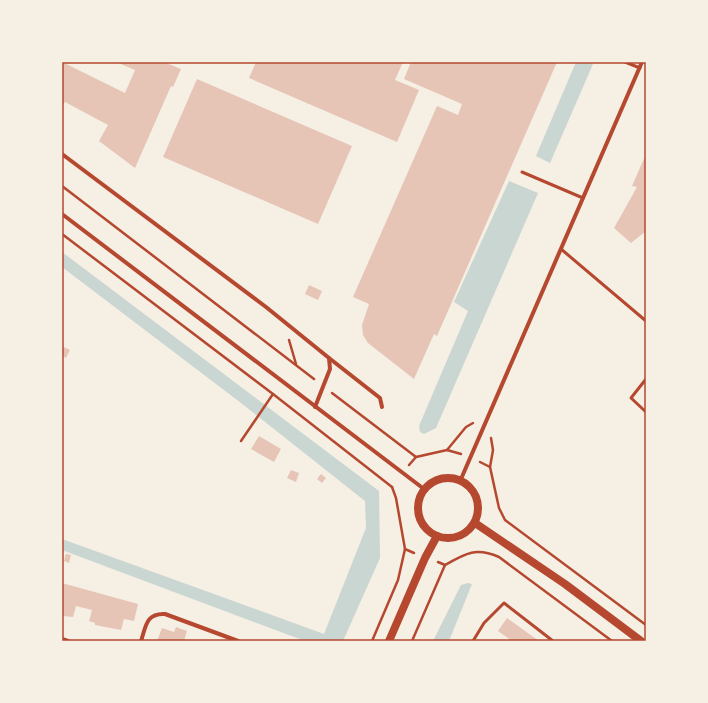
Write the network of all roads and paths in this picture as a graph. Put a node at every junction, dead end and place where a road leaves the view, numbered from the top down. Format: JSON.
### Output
{"nodes":[{"id":1,"x":625,"y":62,"type":"edge"},
{"id":2,"x":642,"y":62,"type":"edge"},
{"id":3,"x":640,"y":68,"type":"junction"},
{"id":4,"x":62,"y":154,"type":"edge"},
{"id":5,"x":522,"y":172,"type":"dead end"},
{"id":6,"x":62,"y":186,"type":"edge"},
{"id":7,"x":583,"y":198,"type":"junction"},
{"id":8,"x":62,"y":214,"type":"edge"},
{"id":9,"x":62,"y":234,"type":"edge"},
{"id":10,"x":561,"y":249,"type":"junction"},
{"id":11,"x":282,"y":319,"type":"junction"},
{"id":12,"x":646,"y":322,"type":"edge"},
{"id":13,"x":329,"y":358,"type":"junction"},
{"id":14,"x":297,"y":366,"type":"junction"},
{"id":15,"x":646,"y":379,"type":"edge"},
{"id":16,"x":324,"y":386,"type":"junction"},
{"id":17,"x":273,"y":394,"type":"junction"},
{"id":18,"x":315,"y":407,"type":"junction"},
{"id":19,"x":382,"y":407,"type":"dead end"},
{"id":20,"x":646,"y":412,"type":"edge"},
{"id":21,"x":489,"y":413,"type":"junction"},
{"id":22,"x":241,"y":441,"type":"dead end"},
{"id":23,"x":447,"y":450,"type":"dead end"},
{"id":24,"x":416,"y":457,"type":"dead end"},
{"id":25,"x":461,"y":479,"type":"junction"},
{"id":26,"x":392,"y":487,"type":"dead end"},
{"id":27,"x":424,"y":489,"type":"junction"},
{"id":28,"x":475,"y":523,"type":"junction"},
{"id":29,"x":437,"y":536,"type":"junction"},
{"id":30,"x":405,"y":549,"type":"dead end"},
{"id":31,"x":486,"y":551,"type":"dead end"},
{"id":32,"x":445,"y":565,"type":"dead end"},
{"id":33,"x":62,"y":639,"type":"edge"},
{"id":34,"x":636,"y":640,"type":"edge"},
{"id":35,"x":68,"y":641,"type":"edge"},
{"id":36,"x":141,"y":641,"type":"edge"},
{"id":37,"x":238,"y":641,"type":"edge"},
{"id":38,"x":372,"y":641,"type":"edge"},
{"id":39,"x":389,"y":641,"type":"edge"},
{"id":40,"x":412,"y":641,"type":"edge"},
{"id":41,"x":473,"y":641,"type":"edge"},
{"id":42,"x":553,"y":641,"type":"edge"},
{"id":43,"x":612,"y":641,"type":"edge"}],
"edges":[{"from":1,"to":3,"type":"lane"},
{"from":2,"to":3,"type":"street"},
{"from":3,"to":7,"type":"street"},
{"from":4,"to":11,"type":"street"},
{"from":5,"to":7,"type":"lane"},
{"from":6,"to":14,"type":"path"},
{"from":7,"to":10,"type":"street"},
{"from":8,"to":18,"type":"street"},
{"from":9,"to":17,"type":"path"},
{"from":10,"to":12,"type":"lane"},
{"from":10,"to":21,"type":"street"},
{"from":11,"to":13,"type":"street"},
{"from":11,"to":14,"type":"path"},
{"from":13,"to":16,"type":"street"},
{"from":13,"to":19,"type":"street"},
{"from":14,"to":16,"type":"path"},
{"from":15,"to":20,"type":"lane"},
{"from":16,"to":18,"type":"street"},
{"from":16,"to":24,"type":"path"},
{"from":17,"to":22,"type":"path"},
{"from":17,"to":26,"type":"path"},
{"from":18,"to":27,"type":"street"},
{"from":21,"to":23,"type":"path"},
{"from":21,"to":25,"type":"street"},
{"from":25,"to":27,"type":"main road"},
{"from":25,"to":28,"type":"main road"},
{"from":27,"to":29,"type":"main road"},
{"from":28,"to":29,"type":"main road"},
{"from":28,"to":34,"type":"main road"},
{"from":29,"to":39,"type":"main road"},
{"from":30,"to":38,"type":"path"},
{"from":31,"to":43,"type":"path"},
{"from":32,"to":40,"type":"path"},
{"from":33,"to":35,"type":"street"},
{"from":36,"to":37,"type":"street"},
{"from":41,"to":42,"type":"lane"}]}
